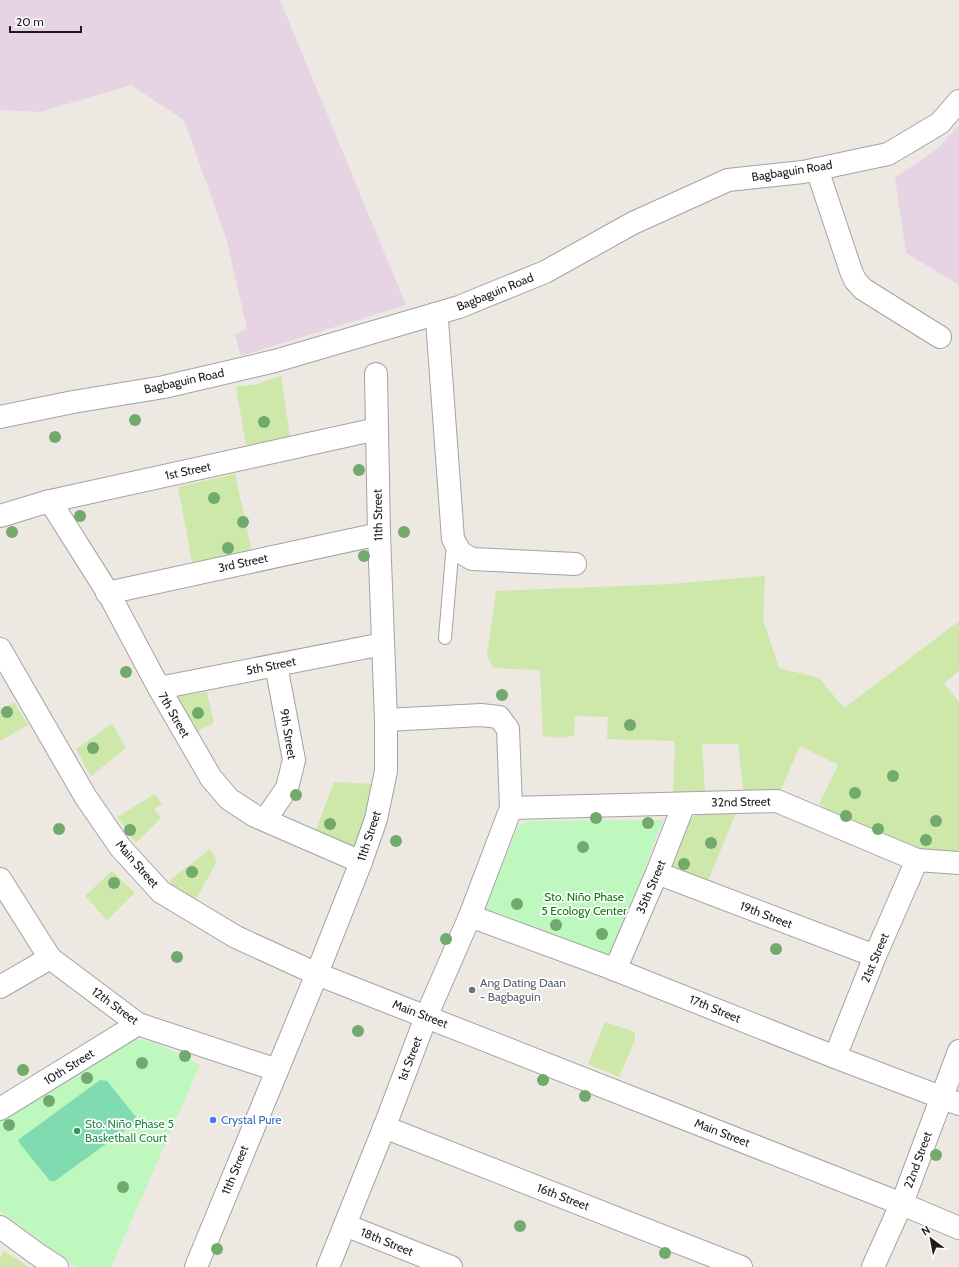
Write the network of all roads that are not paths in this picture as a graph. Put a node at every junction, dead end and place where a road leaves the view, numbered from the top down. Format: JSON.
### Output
{"nodes":[{"id":1,"x":959,"y":101,"type":"edge"},
{"id":2,"x":817,"y":169,"type":"junction"},
{"id":3,"x":435,"y":314,"type":"junction"},
{"id":4,"x":940,"y":337,"type":"dead end"},
{"id":5,"x":376,"y":374,"type":"dead end"},
{"id":6,"x":0,"y":416,"type":"edge"},
{"id":7,"x":377,"y":429,"type":"junction"},
{"id":8,"x":50,"y":501,"type":"junction"},
{"id":9,"x":0,"y":516,"type":"edge"},
{"id":10,"x":379,"y":534,"type":"junction"},
{"id":11,"x":453,"y":539,"type":"junction"},
{"id":12,"x":575,"y":564,"type":"dead end"},
{"id":13,"x":107,"y":593,"type":"junction"},
{"id":14,"x":445,"y":638,"type":"dead end"},
{"id":15,"x":383,"y":644,"type":"junction"},
{"id":16,"x":0,"y":649,"type":"edge"},
{"id":17,"x":276,"y":665,"type":"junction"},
{"id":18,"x":159,"y":688,"type":"junction"},
{"id":19,"x":386,"y":720,"type":"junction"},
{"id":20,"x":684,"y":804,"type":"junction"},
{"id":21,"x":511,"y":808,"type":"junction"},
{"id":22,"x":266,"y":820,"type":"junction"},
{"id":23,"x":917,"y":860,"type":"junction"},
{"id":24,"x":361,"y":862,"type":"junction"},
{"id":25,"x":959,"y":863,"type":"edge"},
{"id":26,"x":657,"y":873,"type":"junction"},
{"id":27,"x":0,"y":879,"type":"edge"},
{"id":28,"x":470,"y":916,"type":"junction"},
{"id":29,"x":875,"y":956,"type":"junction"},
{"id":30,"x":50,"y":958,"type":"junction"},
{"id":31,"x":615,"y":970,"type":"junction"},
{"id":32,"x":317,"y":974,"type":"junction"},
{"id":33,"x":0,"y":987,"type":"edge"},
{"id":34,"x":426,"y":1017,"type":"junction"},
{"id":35,"x":138,"y":1024,"type":"junction"},
{"id":36,"x":959,"y":1051,"type":"edge"},
{"id":37,"x":835,"y":1057,"type":"junction"},
{"id":38,"x":277,"y":1070,"type":"junction"},
{"id":39,"x":950,"y":1100,"type":"edge"},
{"id":40,"x":0,"y":1109,"type":"edge"},
{"id":41,"x":384,"y":1127,"type":"junction"},
{"id":42,"x":902,"y":1204,"type":"junction"},
{"id":43,"x":345,"y":1225,"type":"junction"},
{"id":44,"x":0,"y":1227,"type":"edge"},
{"id":45,"x":959,"y":1228,"type":"edge"},
{"id":46,"x":57,"y":1267,"type":"edge"},
{"id":47,"x":196,"y":1267,"type":"edge"},
{"id":48,"x":328,"y":1267,"type":"edge"},
{"id":49,"x":451,"y":1267,"type":"edge"},
{"id":50,"x":741,"y":1267,"type":"edge"},
{"id":51,"x":873,"y":1267,"type":"edge"}],
"edges":[{"from":1,"to":2,"type":"street","name":"Bagbaguin Road"},
{"from":2,"to":3,"type":"street","name":"Bagbaguin Road"},
{"from":2,"to":4,"type":"street"},
{"from":3,"to":6,"type":"street","name":"Bagbaguin Road"},
{"from":3,"to":11,"type":"street"},
{"from":5,"to":7,"type":"street","name":"11th Street"},
{"from":7,"to":8,"type":"street","name":"1st Street"},
{"from":7,"to":10,"type":"street","name":"11th Street"},
{"from":8,"to":9,"type":"street","name":"1st Street"},
{"from":8,"to":13,"type":"street","name":"7th Street"},
{"from":10,"to":13,"type":"street","name":"3rd Street"},
{"from":10,"to":15,"type":"street","name":"11th Street"},
{"from":11,"to":12,"type":"street"},
{"from":11,"to":14,"type":"lane"},
{"from":13,"to":18,"type":"street","name":"7th Street"},
{"from":15,"to":17,"type":"street","name":"5th Street"},
{"from":15,"to":19,"type":"street","name":"11th Street"},
{"from":16,"to":32,"type":"street","name":"Main Street"},
{"from":17,"to":18,"type":"street","name":"5th Street"},
{"from":17,"to":22,"type":"street","name":"9th Street"},
{"from":18,"to":22,"type":"street","name":"7th Street"},
{"from":19,"to":21,"type":"street"},
{"from":19,"to":24,"type":"street","name":"11th Street"},
{"from":20,"to":21,"type":"street","name":"32nd Street"},
{"from":20,"to":23,"type":"street","name":"32nd Street"},
{"from":20,"to":26,"type":"street","name":"35th Street"},
{"from":21,"to":28,"type":"street","name":"1st Street"},
{"from":22,"to":24,"type":"street","name":"7th Street"},
{"from":23,"to":25,"type":"street","name":"32nd Street"},
{"from":23,"to":29,"type":"street","name":"21st Street"},
{"from":24,"to":32,"type":"street","name":"11th Street"},
{"from":26,"to":29,"type":"street","name":"19th Street"},
{"from":26,"to":31,"type":"street","name":"35th Street"},
{"from":27,"to":30,"type":"street","name":"12th Street"},
{"from":28,"to":31,"type":"street","name":"17th Street"},
{"from":28,"to":34,"type":"street","name":"1st Street"},
{"from":29,"to":37,"type":"street","name":"21st Street"},
{"from":30,"to":33,"type":"street"},
{"from":30,"to":35,"type":"street","name":"12th Street"},
{"from":31,"to":37,"type":"street","name":"17th Street"},
{"from":32,"to":34,"type":"street","name":"Main Street"},
{"from":32,"to":38,"type":"street","name":"11th Street"},
{"from":34,"to":41,"type":"street","name":"1st Street"},
{"from":34,"to":42,"type":"street","name":"Main Street"},
{"from":35,"to":38,"type":"street","name":"12th Street"},
{"from":35,"to":40,"type":"street","name":"10th Street"},
{"from":36,"to":39,"type":"street","name":"22nd Street"},
{"from":37,"to":39,"type":"street","name":"17th Street"},
{"from":38,"to":47,"type":"street","name":"11th Street"},
{"from":39,"to":42,"type":"street","name":"22nd Street"},
{"from":41,"to":43,"type":"street","name":"1st Street"},
{"from":41,"to":50,"type":"street","name":"16th Street"},
{"from":42,"to":45,"type":"street","name":"Main Street"},
{"from":42,"to":51,"type":"street","name":"22nd Street"},
{"from":43,"to":48,"type":"street","name":"1st Street"},
{"from":43,"to":49,"type":"street","name":"18th Street"},
{"from":44,"to":46,"type":"street"}]}
